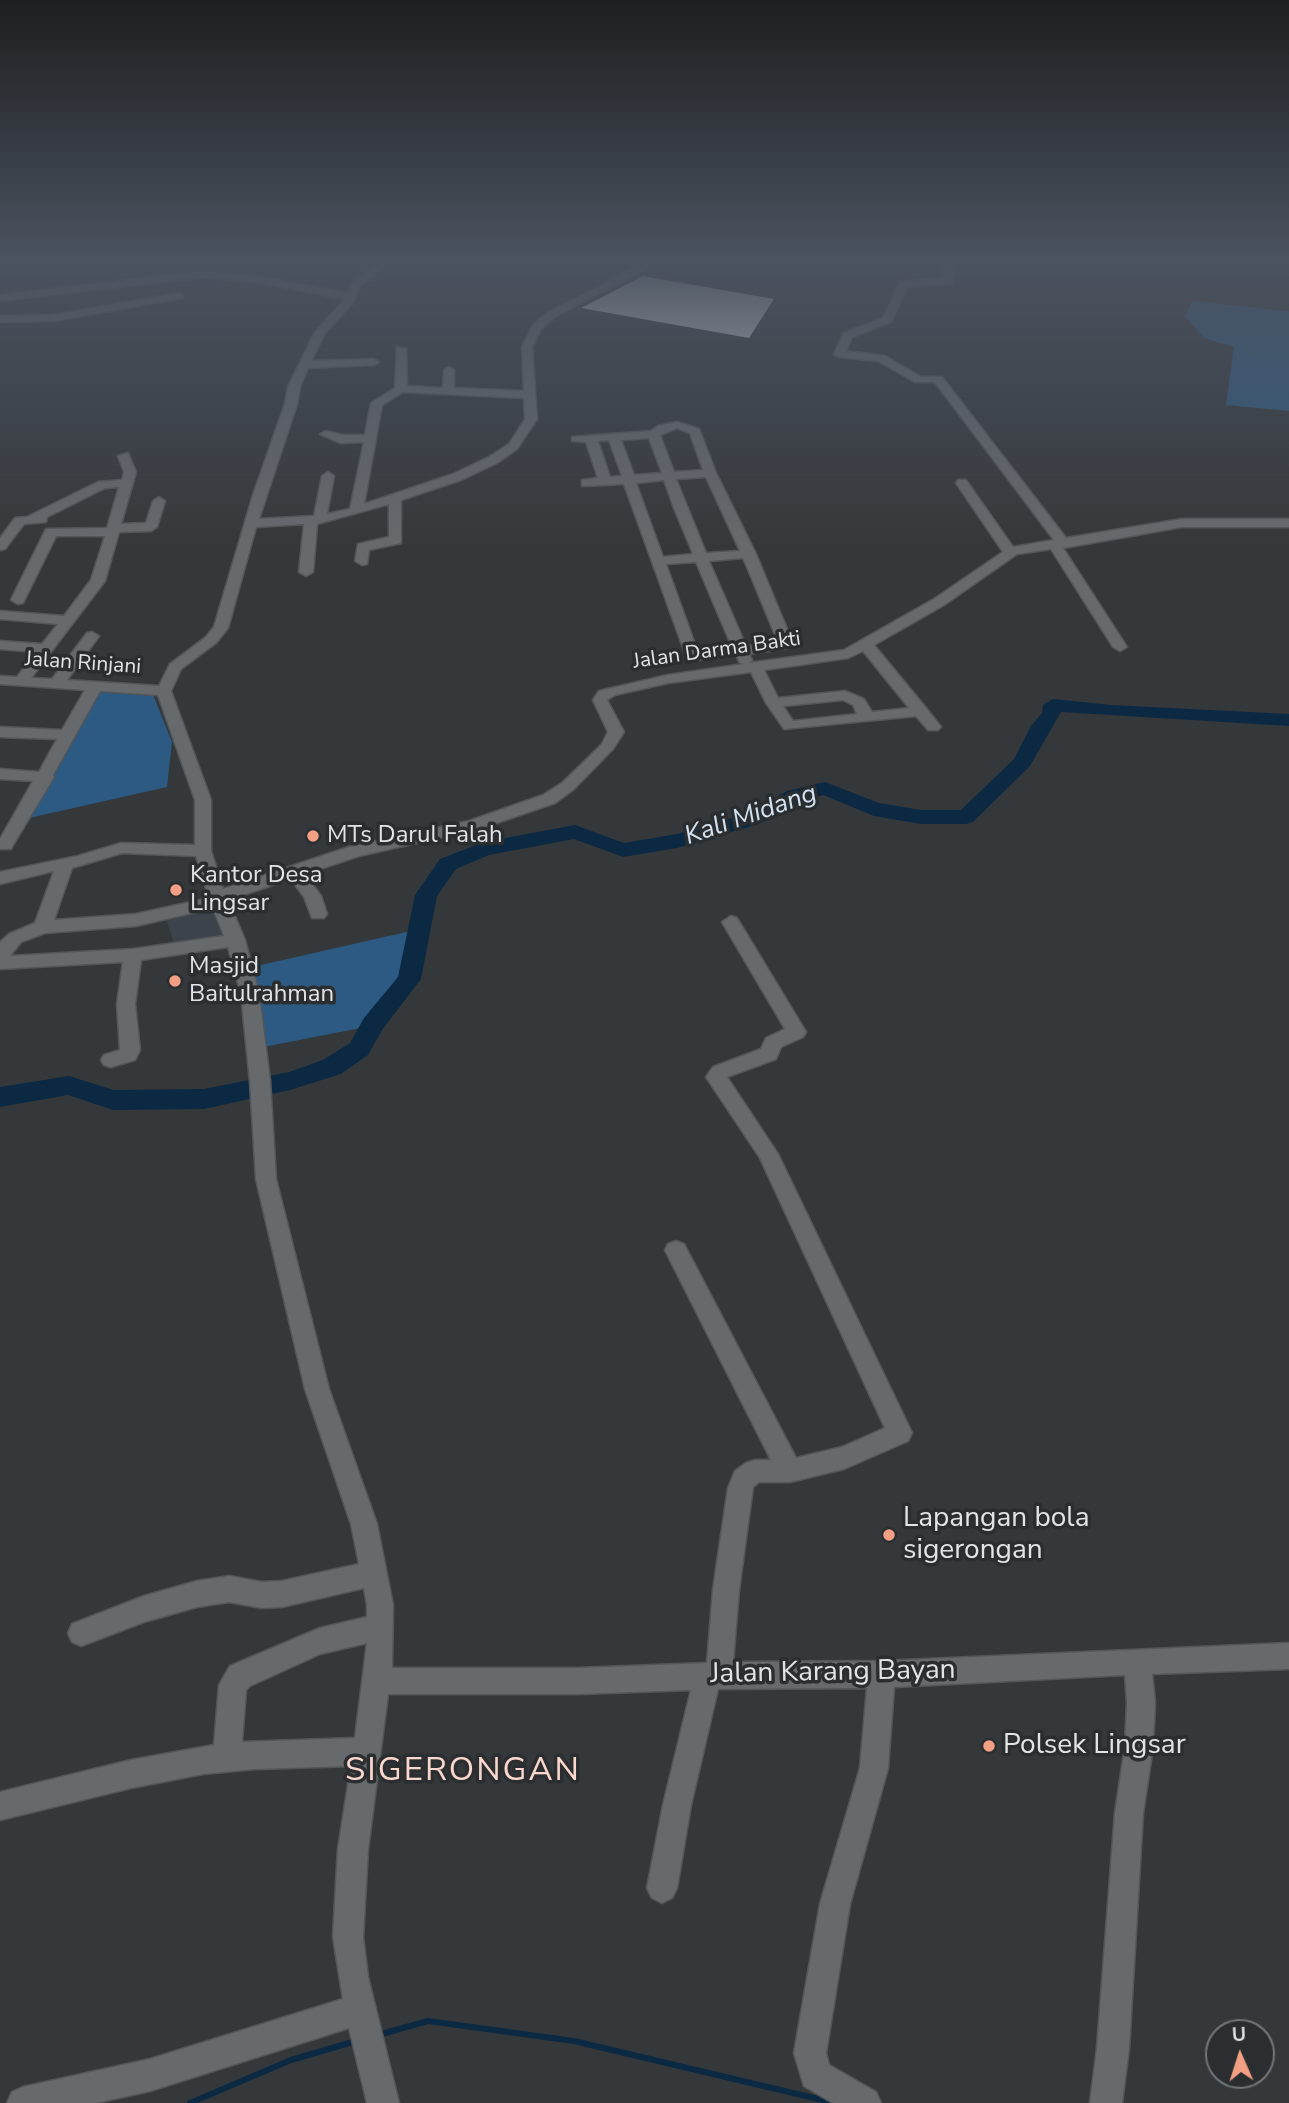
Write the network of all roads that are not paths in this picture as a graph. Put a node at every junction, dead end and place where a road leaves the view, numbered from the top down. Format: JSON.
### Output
{"nodes":[{"id":1,"x":309,"y":357,"type":"edge"},
{"id":2,"x":402,"y":357,"type":"edge"},
{"id":3,"x":528,"y":357,"type":"edge"},
{"id":4,"x":872,"y":357,"type":"edge"},
{"id":5,"x":374,"y":362,"type":"dead end"},
{"id":6,"x":305,"y":365,"type":"junction"},
{"id":7,"x":449,"y":370,"type":"dead end"},
{"id":8,"x":401,"y":389,"type":"junction"},
{"id":9,"x":448,"y":391,"type":"junction"},
{"id":10,"x":531,"y":395,"type":"junction"},
{"id":11,"x":326,"y":434,"type":"dead end"},
{"id":12,"x":654,"y":434,"type":"junction"},
{"id":13,"x":614,"y":437,"type":"junction"},
{"id":14,"x":371,"y":438,"type":"junction"},
{"id":15,"x":591,"y":438,"type":"junction"},
{"id":16,"x":576,"y":439,"type":"dead end"},
{"id":17,"x":124,"y":456,"type":"dead end"},
{"id":18,"x":710,"y":473,"type":"junction"},
{"id":19,"x":328,"y":476,"type":"dead end"},
{"id":20,"x":669,"y":476,"type":"junction"},
{"id":21,"x":629,"y":479,"type":"junction"},
{"id":22,"x":605,"y":481,"type":"junction"},
{"id":23,"x":586,"y":482,"type":"dead end"},
{"id":24,"x":127,"y":483,"type":"junction"},
{"id":25,"x":962,"y":484,"type":"dead end"},
{"id":26,"x":395,"y":498,"type":"junction"},
{"id":27,"x":159,"y":501,"type":"dead end"},
{"id":28,"x":356,"y":511,"type":"junction"},
{"id":29,"x":32,"y":519,"type":"junction"},
{"id":30,"x":315,"y":520,"type":"junction"},
{"id":31,"x":251,"y":523,"type":"junction"},
{"id":32,"x":1289,"y":523,"type":"edge"},
{"id":33,"x":113,"y":530,"type":"junction"},
{"id":34,"x":51,"y":532,"type":"junction"},
{"id":35,"x":1059,"y":544,"type":"junction"},
{"id":36,"x":0,"y":546,"type":"edge"},
{"id":37,"x":1011,"y":553,"type":"junction"},
{"id":38,"x":749,"y":554,"type":"junction"},
{"id":39,"x":702,"y":557,"type":"junction"},
{"id":40,"x":362,"y":561,"type":"dead end"},
{"id":41,"x":659,"y":561,"type":"junction"},
{"id":42,"x":306,"y":572,"type":"dead end"},
{"id":43,"x":18,"y":600,"type":"dead end"},
{"id":44,"x":0,"y":615,"type":"edge"},
{"id":45,"x":67,"y":620,"type":"junction"},
{"id":46,"x":92,"y":636,"type":"dead end"},
{"id":47,"x":0,"y":645,"type":"edge"},
{"id":48,"x":866,"y":645,"type":"junction"},
{"id":49,"x":1120,"y":648,"type":"dead end"},
{"id":50,"x":46,"y":649,"type":"junction"},
{"id":51,"x":740,"y":651,"type":"junction"},
{"id":52,"x":752,"y":668,"type":"junction"},
{"id":53,"x":0,"y":680,"type":"edge"},
{"id":54,"x":21,"y":681,"type":"junction"},
{"id":55,"x":57,"y":683,"type":"junction"},
{"id":56,"x":95,"y":686,"type":"junction"},
{"id":57,"x":164,"y":691,"type":"junction"},
{"id":58,"x":773,"y":703,"type":"junction"},
{"id":59,"x":921,"y":711,"type":"junction"},
{"id":60,"x":867,"y":718,"type":"junction"},
{"id":61,"x":933,"y":727,"type":"dead end"},
{"id":62,"x":0,"y":732,"type":"edge"},
{"id":63,"x":68,"y":735,"type":"junction"},
{"id":64,"x":0,"y":774,"type":"edge"},
{"id":65,"x":46,"y":777,"type":"junction"},
{"id":66,"x":5,"y":845,"type":"dead end"},
{"id":67,"x":202,"y":851,"type":"junction"},
{"id":68,"x":65,"y":864,"type":"junction"},
{"id":69,"x":295,"y":872,"type":"junction"},
{"id":70,"x":0,"y":878,"type":"edge"},
{"id":71,"x":219,"y":899,"type":"junction"},
{"id":72,"x":318,"y":914,"type":"dead end"},
{"id":73,"x":731,"y":922,"type":"dead end"},
{"id":74,"x":43,"y":927,"type":"junction"},
{"id":75,"x":236,"y":940,"type":"junction"},
{"id":76,"x":133,"y":955,"type":"junction"},
{"id":77,"x":0,"y":960,"type":"edge"},
{"id":78,"x":111,"y":1060,"type":"dead end"},
{"id":79,"x":676,"y":1250,"type":"dead end"},
{"id":80,"x":790,"y":1471,"type":"junction"},
{"id":81,"x":374,"y":1573,"type":"junction"},
{"id":82,"x":381,"y":1627,"type":"junction"},
{"id":83,"x":81,"y":1633,"type":"dead end"},
{"id":84,"x":1289,"y":1657,"type":"edge"},
{"id":85,"x":1137,"y":1661,"type":"junction"},
{"id":86,"x":882,"y":1674,"type":"junction"},
{"id":87,"x":713,"y":1676,"type":"junction"},
{"id":88,"x":377,"y":1681,"type":"junction"},
{"id":89,"x":366,"y":1752,"type":"junction"},
{"id":90,"x":226,"y":1757,"type":"junction"},
{"id":91,"x":0,"y":1806,"type":"edge"},
{"id":92,"x":662,"y":1888,"type":"dead end"},
{"id":93,"x":366,"y":2028,"type":"junction"},
{"id":94,"x":23,"y":2103,"type":"edge"},
{"id":95,"x":383,"y":2103,"type":"edge"},
{"id":96,"x":865,"y":2103,"type":"edge"},
{"id":97,"x":1106,"y":2103,"type":"edge"}],
"edges":[{"from":1,"to":6,"type":"street"},
{"from":2,"to":8,"type":"street"},
{"from":3,"to":10,"type":"street"},
{"from":4,"to":35,"type":"street"},
{"from":5,"to":6,"type":"street"},
{"from":6,"to":31,"type":"street"},
{"from":7,"to":9,"type":"street"},
{"from":8,"to":9,"type":"street"},
{"from":8,"to":14,"type":"street"},
{"from":9,"to":10,"type":"street"},
{"from":10,"to":26,"type":"street"},
{"from":11,"to":14,"type":"street"},
{"from":12,"to":13,"type":"street"},
{"from":12,"to":18,"type":"street"},
{"from":12,"to":20,"type":"street"},
{"from":13,"to":15,"type":"street"},
{"from":13,"to":21,"type":"street"},
{"from":14,"to":28,"type":"street"},
{"from":15,"to":16,"type":"street"},
{"from":15,"to":22,"type":"street"},
{"from":17,"to":24,"type":"street"},
{"from":18,"to":20,"type":"street"},
{"from":18,"to":38,"type":"street"},
{"from":19,"to":30,"type":"street"},
{"from":20,"to":21,"type":"street"},
{"from":20,"to":39,"type":"street"},
{"from":21,"to":22,"type":"street"},
{"from":21,"to":41,"type":"street"},
{"from":22,"to":23,"type":"street"},
{"from":24,"to":29,"type":"street"},
{"from":24,"to":33,"type":"street"},
{"from":25,"to":37,"type":"street"},
{"from":26,"to":28,"type":"street"},
{"from":26,"to":40,"type":"street"},
{"from":27,"to":33,"type":"street"},
{"from":28,"to":30,"type":"street"},
{"from":29,"to":34,"type":"street"},
{"from":29,"to":36,"type":"street"},
{"from":30,"to":31,"type":"street"},
{"from":30,"to":42,"type":"street"},
{"from":31,"to":57,"type":"street"},
{"from":32,"to":35,"type":"street","name":"Jalan Darma Bakti"},
{"from":33,"to":34,"type":"street"},
{"from":33,"to":45,"type":"street"},
{"from":34,"to":43,"type":"street"},
{"from":35,"to":37,"type":"street","name":"Jalan Darma Bakti"},
{"from":35,"to":49,"type":"street"},
{"from":37,"to":48,"type":"street","name":"Jalan Darma Bakti"},
{"from":38,"to":39,"type":"street"},
{"from":38,"to":51,"type":"street"},
{"from":39,"to":41,"type":"street"},
{"from":39,"to":51,"type":"street"},
{"from":41,"to":51,"type":"street"},
{"from":44,"to":45,"type":"street"},
{"from":45,"to":50,"type":"street"},
{"from":46,"to":55,"type":"street"},
{"from":47,"to":50,"type":"street"},
{"from":48,"to":52,"type":"street","name":"Jalan Darma Bakti"},
{"from":48,"to":59,"type":"street"},
{"from":50,"to":54,"type":"street"},
{"from":51,"to":52,"type":"street"},
{"from":52,"to":58,"type":"street"},
{"from":52,"to":69,"type":"street","name":"Jalan Darma Bakti"},
{"from":53,"to":54,"type":"street","name":"Jalan Rinjani"},
{"from":54,"to":55,"type":"street","name":"Jalan Rinjani"},
{"from":55,"to":56,"type":"street","name":"Jalan Rinjani"},
{"from":56,"to":57,"type":"street","name":"Jalan Rinjani"},
{"from":56,"to":63,"type":"street"},
{"from":57,"to":67,"type":"street"},
{"from":58,"to":60,"type":"street"},
{"from":58,"to":60,"type":"street"},
{"from":59,"to":60,"type":"street"},
{"from":59,"to":61,"type":"street"},
{"from":62,"to":63,"type":"street"},
{"from":63,"to":65,"type":"street"},
{"from":64,"to":65,"type":"street"},
{"from":65,"to":66,"type":"street"},
{"from":67,"to":68,"type":"street"},
{"from":67,"to":71,"type":"street"},
{"from":68,"to":70,"type":"street"},
{"from":68,"to":74,"type":"street"},
{"from":69,"to":71,"type":"street","name":"Jalan Darma Bakti"},
{"from":69,"to":72,"type":"street"},
{"from":71,"to":74,"type":"street","name":"Jalan Darma Bakti"},
{"from":71,"to":75,"type":"street"},
{"from":73,"to":80,"type":"street"},
{"from":74,"to":77,"type":"street"},
{"from":75,"to":76,"type":"street"},
{"from":75,"to":81,"type":"street"},
{"from":76,"to":77,"type":"street"},
{"from":76,"to":78,"type":"street"},
{"from":79,"to":80,"type":"street"},
{"from":80,"to":87,"type":"street"},
{"from":81,"to":82,"type":"street"},
{"from":81,"to":83,"type":"street"},
{"from":82,"to":88,"type":"street"},
{"from":82,"to":90,"type":"street"},
{"from":84,"to":85,"type":"street","name":"Jalan Karang Bayan"},
{"from":85,"to":86,"type":"street","name":"Jalan Karang Bayan"},
{"from":85,"to":97,"type":"street"},
{"from":86,"to":87,"type":"street","name":"Jalan Karang Bayan"},
{"from":86,"to":96,"type":"street"},
{"from":87,"to":88,"type":"street","name":"Jalan Karang Bayan"},
{"from":87,"to":92,"type":"street"},
{"from":88,"to":89,"type":"street"},
{"from":89,"to":90,"type":"street"},
{"from":89,"to":93,"type":"street"},
{"from":90,"to":91,"type":"street"},
{"from":93,"to":94,"type":"street"},
{"from":93,"to":95,"type":"street"}]}
